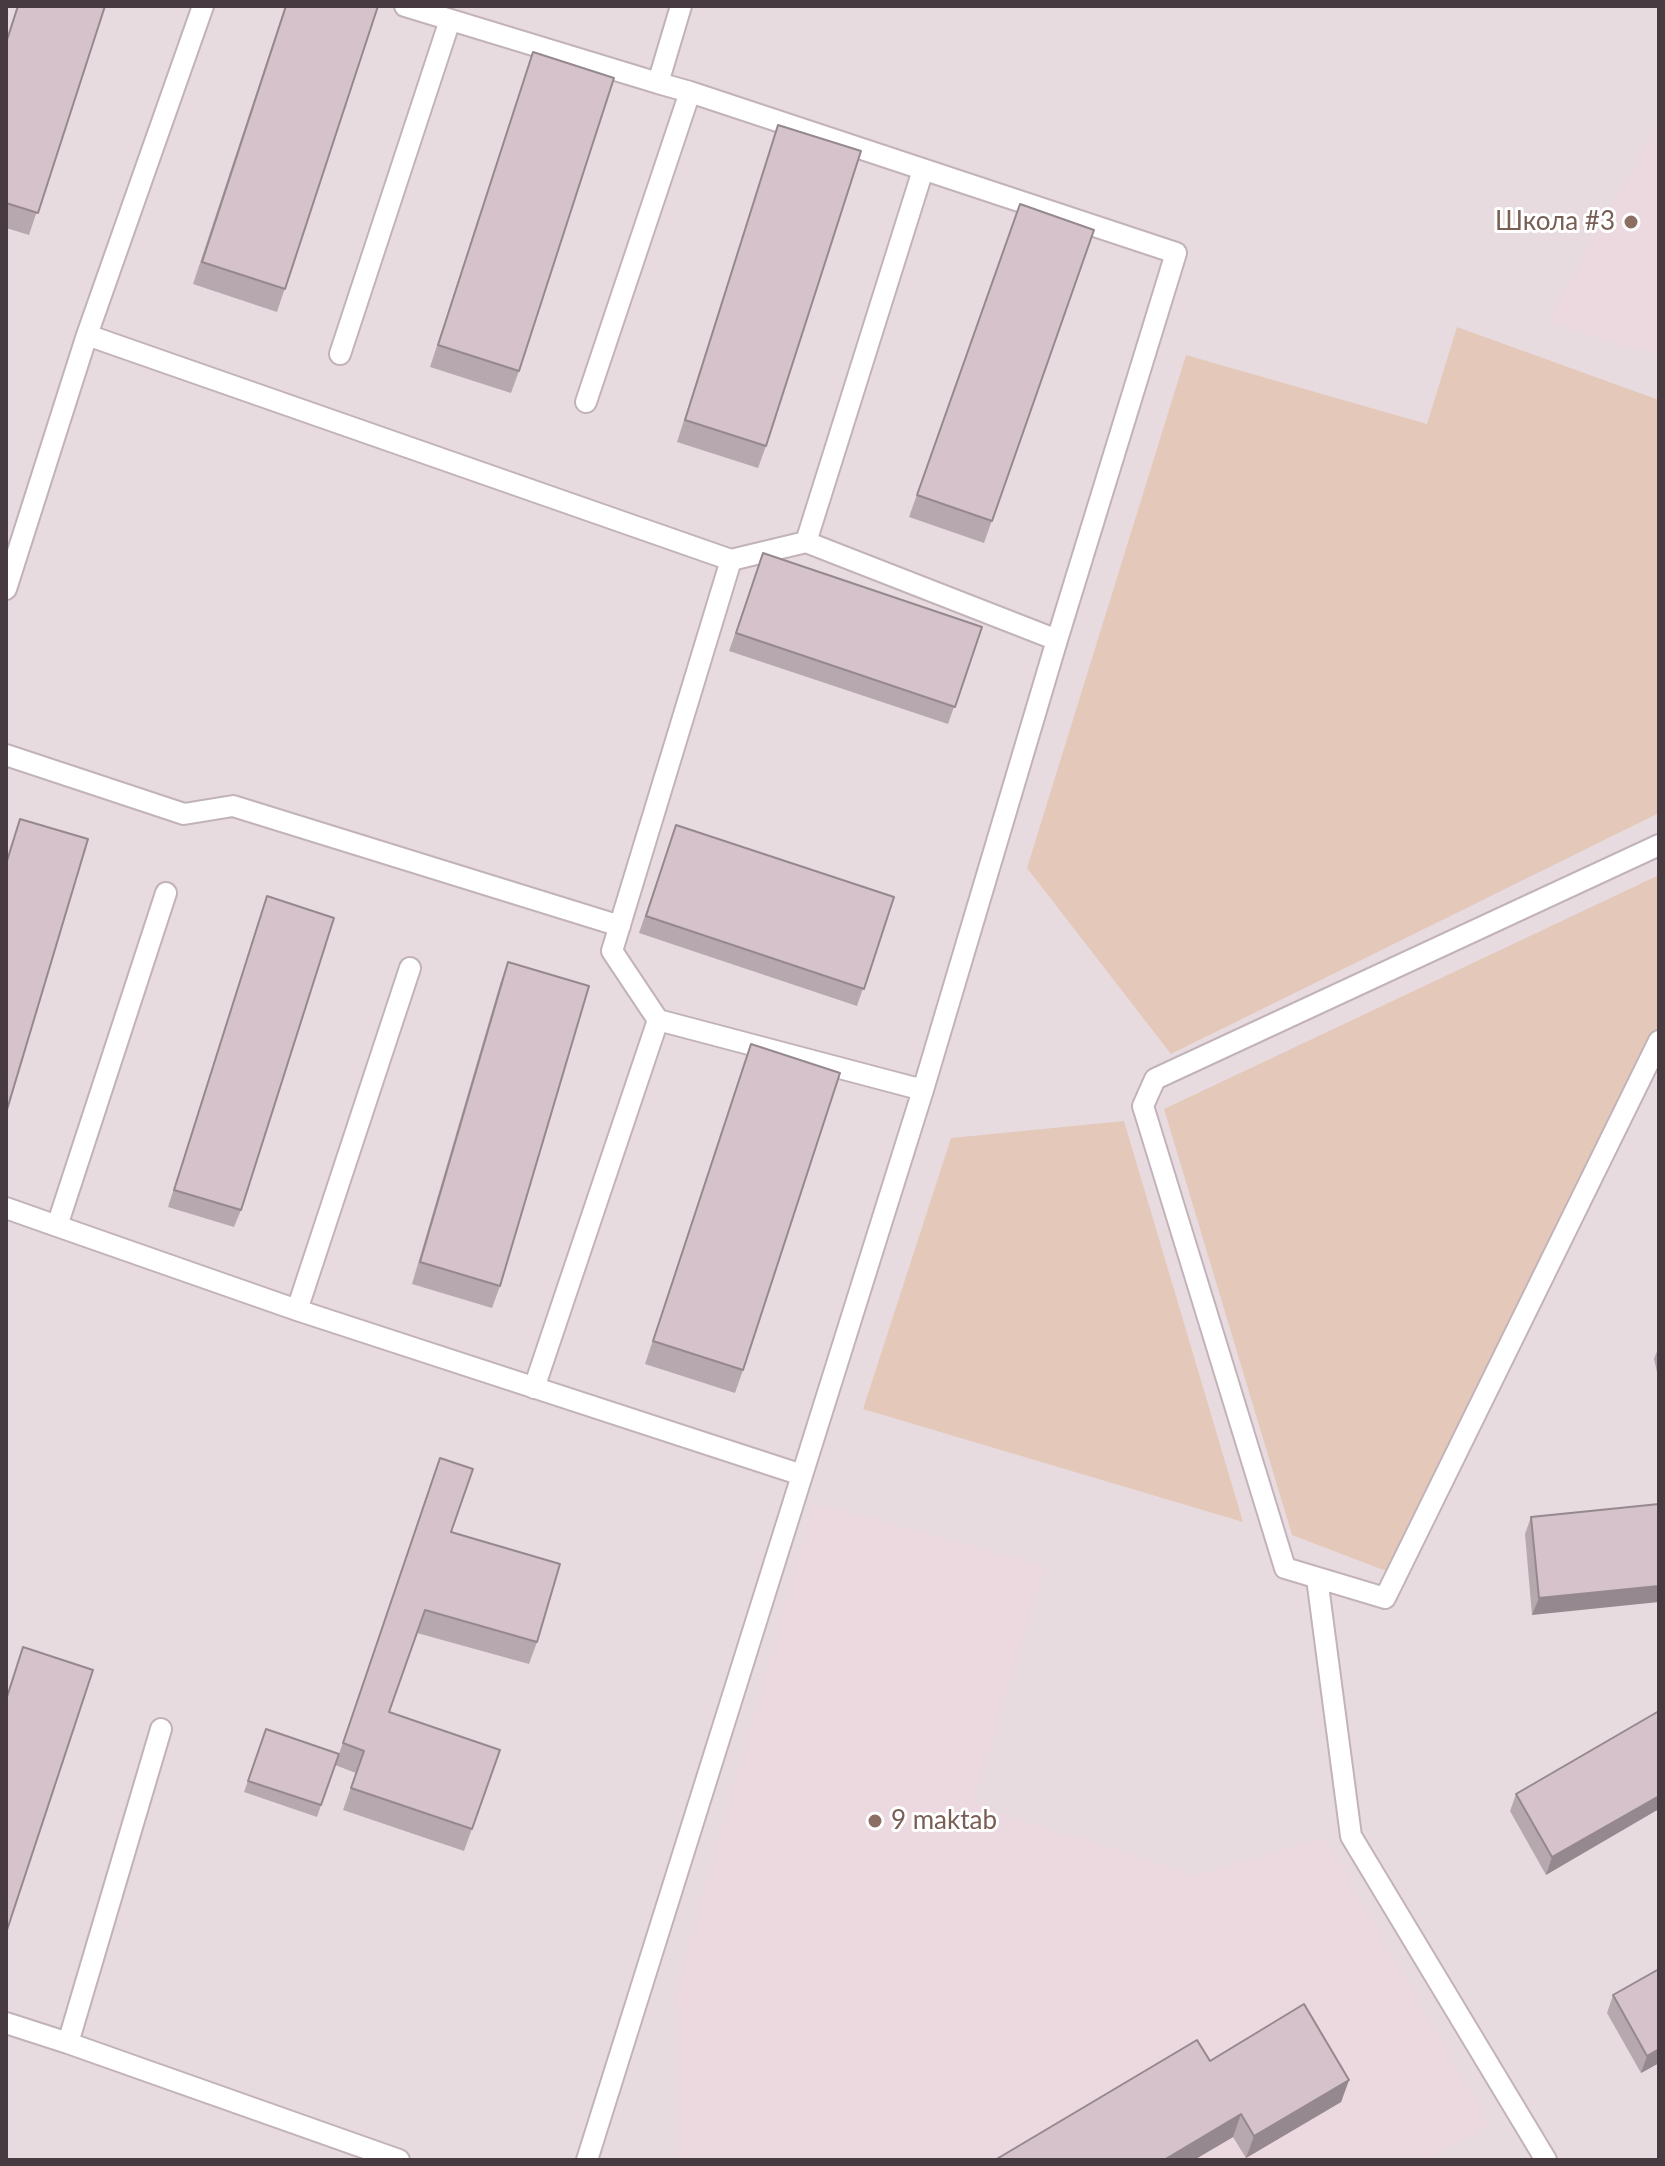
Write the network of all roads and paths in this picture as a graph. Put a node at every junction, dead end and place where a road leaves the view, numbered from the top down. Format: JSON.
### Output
{"nodes":[{"id":1,"x":203,"y":6,"type":"edge"},
{"id":2,"x":405,"y":6,"type":"edge"},
{"id":3,"x":681,"y":6,"type":"edge"},
{"id":4,"x":450,"y":20,"type":"junction"},
{"id":5,"x":658,"y":83,"type":"junction"},
{"id":6,"x":690,"y":92,"type":"junction"},
{"id":7,"x":923,"y":170,"type":"junction"},
{"id":8,"x":87,"y":335,"type":"junction"},
{"id":9,"x":340,"y":354,"type":"dead end"},
{"id":10,"x":586,"y":402,"type":"dead end"},
{"id":11,"x":806,"y":542,"type":"junction"},
{"id":12,"x":731,"y":560,"type":"junction"},
{"id":13,"x":6,"y":589,"type":"edge"},
{"id":14,"x":1057,"y":640,"type":"junction"},
{"id":15,"x":6,"y":755,"type":"edge"},
{"id":16,"x":1659,"y":845,"type":"edge"},
{"id":17,"x":166,"y":893,"type":"dead end"},
{"id":18,"x":620,"y":926,"type":"junction"},
{"id":19,"x":410,"y":968,"type":"dead end"},
{"id":20,"x":658,"y":1020,"type":"junction"},
{"id":21,"x":1659,"y":1041,"type":"edge"},
{"id":22,"x":923,"y":1090,"type":"junction"},
{"id":23,"x":6,"y":1208,"type":"edge"},
{"id":24,"x":57,"y":1226,"type":"junction"},
{"id":25,"x":297,"y":1310,"type":"junction"},
{"id":26,"x":534,"y":1388,"type":"junction"},
{"id":27,"x":802,"y":1475,"type":"junction"},
{"id":28,"x":1317,"y":1578,"type":"junction"},
{"id":29,"x":161,"y":1729,"type":"dead end"},
{"id":30,"x":6,"y":2023,"type":"edge"},
{"id":31,"x":68,"y":2043,"type":"junction"},
{"id":32,"x":399,"y":2160,"type":"edge"},
{"id":33,"x":587,"y":2160,"type":"edge"},
{"id":34,"x":1546,"y":2160,"type":"edge"}],
"edges":[{"from":1,"to":8,"type":"lane"},
{"from":2,"to":4,"type":"lane"},
{"from":3,"to":5,"type":"lane"},
{"from":4,"to":5,"type":"lane"},
{"from":4,"to":9,"type":"lane"},
{"from":5,"to":6,"type":"lane"},
{"from":6,"to":7,"type":"lane"},
{"from":6,"to":10,"type":"lane"},
{"from":7,"to":11,"type":"lane"},
{"from":7,"to":14,"type":"lane"},
{"from":8,"to":12,"type":"lane"},
{"from":8,"to":13,"type":"lane"},
{"from":11,"to":12,"type":"lane"},
{"from":11,"to":14,"type":"lane"},
{"from":12,"to":18,"type":"lane"},
{"from":14,"to":22,"type":"lane"},
{"from":15,"to":18,"type":"lane"},
{"from":16,"to":28,"type":"lane"},
{"from":17,"to":24,"type":"lane"},
{"from":18,"to":20,"type":"lane"},
{"from":19,"to":25,"type":"lane"},
{"from":20,"to":22,"type":"lane"},
{"from":20,"to":26,"type":"lane"},
{"from":21,"to":28,"type":"lane"},
{"from":22,"to":27,"type":"lane"},
{"from":23,"to":24,"type":"lane"},
{"from":24,"to":25,"type":"lane"},
{"from":25,"to":26,"type":"lane"},
{"from":26,"to":27,"type":"lane"},
{"from":27,"to":33,"type":"lane"},
{"from":28,"to":34,"type":"lane"},
{"from":29,"to":31,"type":"lane"},
{"from":30,"to":31,"type":"lane"},
{"from":31,"to":32,"type":"lane"}]}
